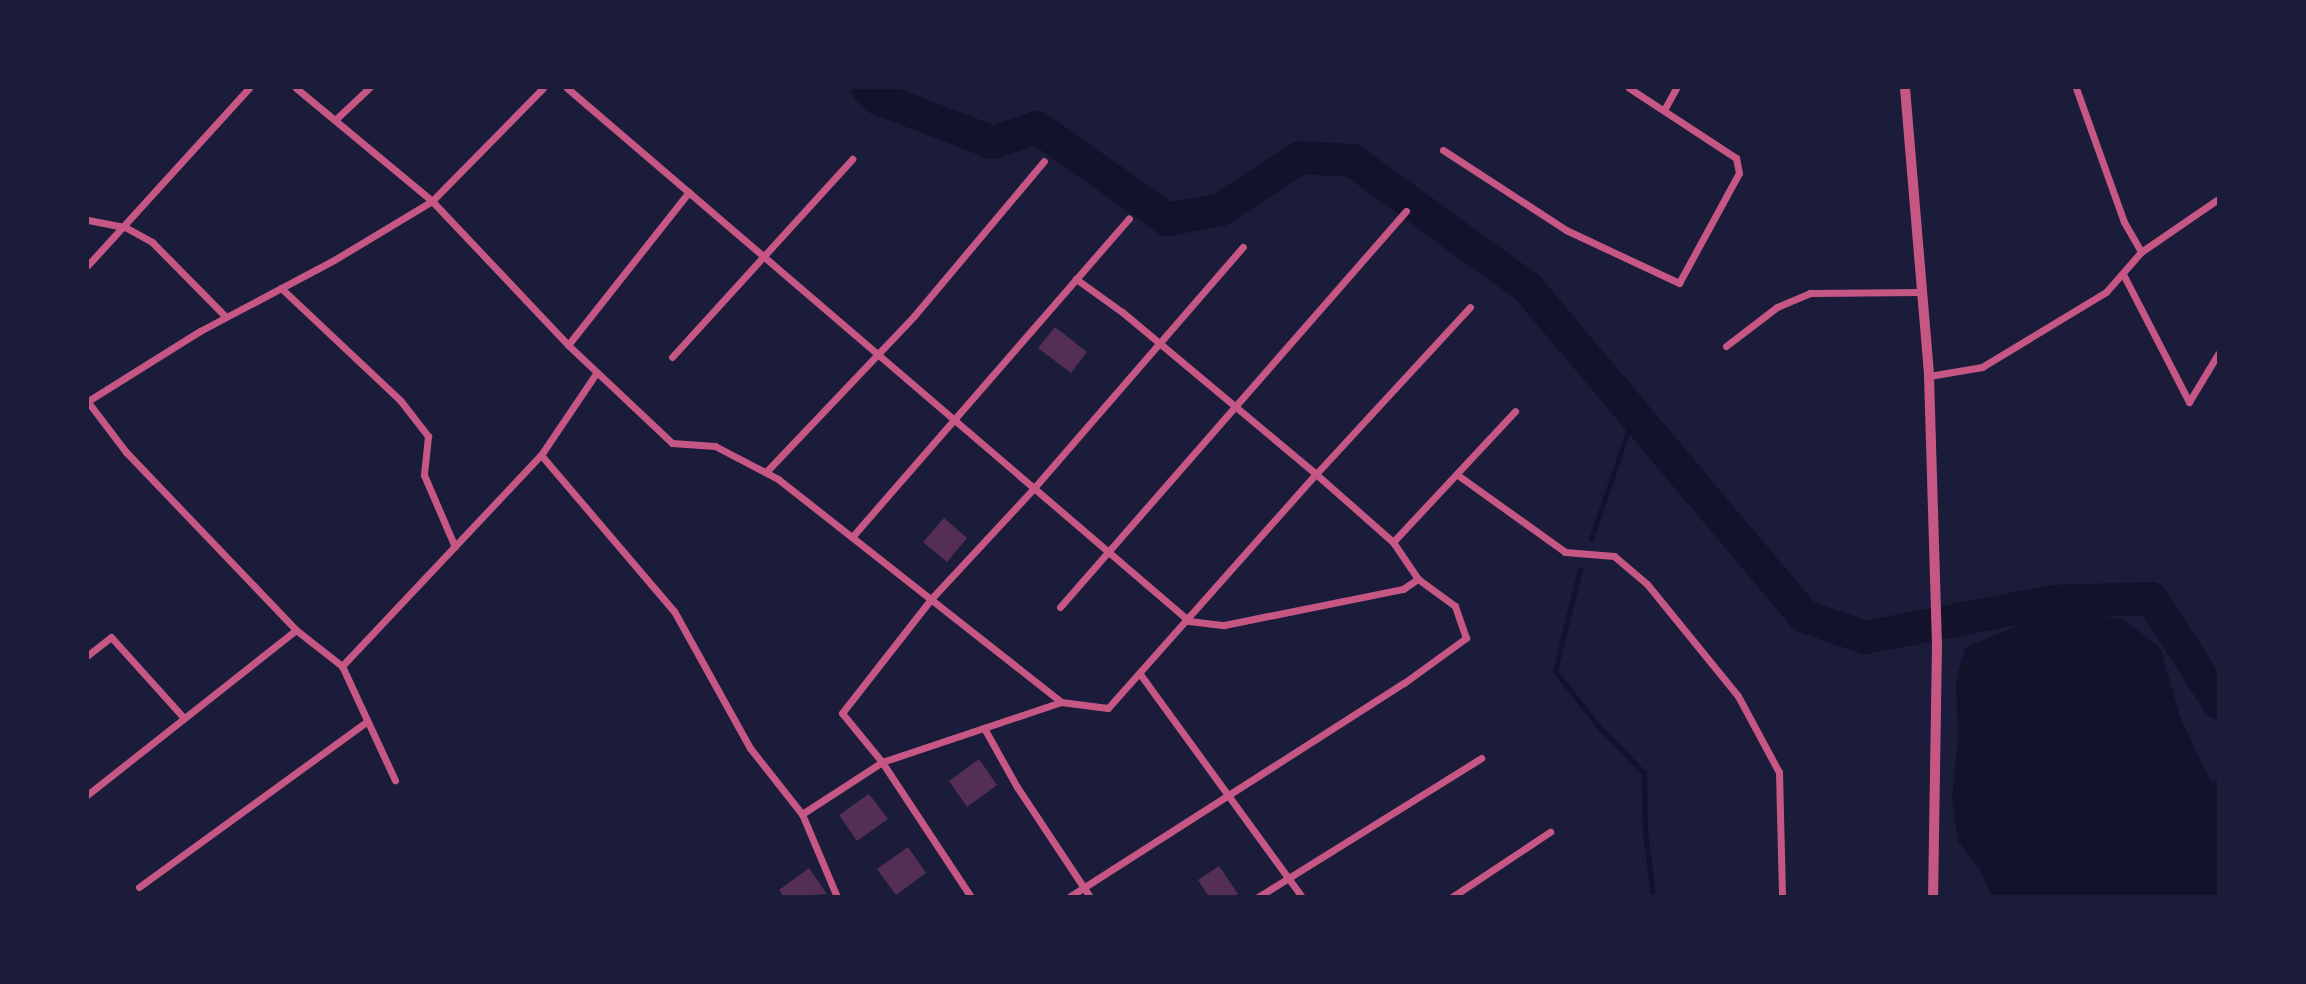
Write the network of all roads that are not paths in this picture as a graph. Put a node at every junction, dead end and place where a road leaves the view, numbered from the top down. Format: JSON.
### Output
{"nodes":[{"id":1,"x":249,"y":88,"type":"edge"},
{"id":2,"x":296,"y":88,"type":"edge"},
{"id":3,"x":369,"y":88,"type":"edge"},
{"id":4,"x":543,"y":88,"type":"edge"},
{"id":5,"x":567,"y":88,"type":"edge"},
{"id":6,"x":1629,"y":88,"type":"edge"},
{"id":7,"x":1676,"y":88,"type":"edge"},
{"id":8,"x":1905,"y":88,"type":"edge"},
{"id":9,"x":2076,"y":88,"type":"edge"},
{"id":10,"x":1664,"y":110,"type":"junction"},
{"id":11,"x":335,"y":120,"type":"junction"},
{"id":12,"x":1443,"y":150,"type":"dead end"},
{"id":13,"x":852,"y":159,"type":"dead end"},
{"id":14,"x":1044,"y":161,"type":"dead end"},
{"id":15,"x":689,"y":192,"type":"junction"},
{"id":16,"x":2218,"y":199,"type":"edge"},
{"id":17,"x":432,"y":201,"type":"junction"},
{"id":18,"x":1406,"y":211,"type":"dead end"},
{"id":19,"x":1129,"y":218,"type":"dead end"},
{"id":20,"x":88,"y":220,"type":"edge"},
{"id":21,"x":125,"y":227,"type":"junction"},
{"id":22,"x":1243,"y":247,"type":"dead end"},
{"id":23,"x":2141,"y":252,"type":"junction"},
{"id":24,"x":763,"y":255,"type":"junction"},
{"id":25,"x":88,"y":265,"type":"edge"},
{"id":26,"x":2124,"y":276,"type":"junction"},
{"id":27,"x":1076,"y":279,"type":"junction"},
{"id":28,"x":281,"y":288,"type":"junction"},
{"id":29,"x":1922,"y":292,"type":"junction"},
{"id":30,"x":1469,"y":307,"type":"dead end"},
{"id":31,"x":226,"y":317,"type":"junction"},
{"id":32,"x":1159,"y":342,"type":"junction"},
{"id":33,"x":568,"y":345,"type":"junction"},
{"id":34,"x":1726,"y":346,"type":"dead end"},
{"id":35,"x":878,"y":354,"type":"junction"},
{"id":36,"x":2218,"y":354,"type":"edge"},
{"id":37,"x":672,"y":357,"type":"dead end"},
{"id":38,"x":597,"y":372,"type":"junction"},
{"id":39,"x":1929,"y":376,"type":"junction"},
{"id":40,"x":88,"y":402,"type":"edge"},
{"id":41,"x":1237,"y":407,"type":"junction"},
{"id":42,"x":1515,"y":411,"type":"dead end"},
{"id":43,"x":954,"y":418,"type":"junction"},
{"id":44,"x":541,"y":455,"type":"junction"},
{"id":45,"x":766,"y":472,"type":"junction"},
{"id":46,"x":1316,"y":474,"type":"junction"},
{"id":47,"x":1459,"y":476,"type":"junction"},
{"id":48,"x":1034,"y":488,"type":"junction"},
{"id":49,"x":852,"y":537,"type":"junction"},
{"id":50,"x":1393,"y":542,"type":"junction"},
{"id":51,"x":455,"y":547,"type":"junction"},
{"id":52,"x":1110,"y":552,"type":"junction"},
{"id":53,"x":1418,"y":579,"type":"junction"},
{"id":54,"x":931,"y":599,"type":"junction"},
{"id":55,"x":1060,"y":607,"type":"dead end"},
{"id":56,"x":1189,"y":621,"type":"junction"},
{"id":57,"x":296,"y":631,"type":"junction"},
{"id":58,"x":88,"y":655,"type":"edge"},
{"id":59,"x":342,"y":666,"type":"junction"},
{"id":60,"x":1140,"y":674,"type":"junction"},
{"id":61,"x":1061,"y":702,"type":"junction"},
{"id":62,"x":184,"y":719,"type":"junction"},
{"id":63,"x":366,"y":722,"type":"junction"},
{"id":64,"x":984,"y":727,"type":"junction"},
{"id":65,"x":1481,"y":758,"type":"dead end"},
{"id":66,"x":882,"y":762,"type":"junction"},
{"id":67,"x":395,"y":780,"type":"dead end"},
{"id":68,"x":1226,"y":793,"type":"junction"},
{"id":69,"x":88,"y":794,"type":"edge"},
{"id":70,"x":802,"y":814,"type":"junction"},
{"id":71,"x":1550,"y":832,"type":"dead end"},
{"id":72,"x":1286,"y":875,"type":"junction"},
{"id":73,"x":139,"y":887,"type":"dead end"},
{"id":74,"x":1083,"y":887,"type":"junction"},
{"id":75,"x":837,"y":897,"type":"edge"},
{"id":76,"x":971,"y":897,"type":"edge"},
{"id":77,"x":1069,"y":897,"type":"edge"},
{"id":78,"x":1090,"y":897,"type":"edge"},
{"id":79,"x":1258,"y":897,"type":"edge"},
{"id":80,"x":1302,"y":897,"type":"edge"},
{"id":81,"x":1452,"y":897,"type":"edge"},
{"id":82,"x":1782,"y":897,"type":"edge"},
{"id":83,"x":1935,"y":897,"type":"edge"}],
"edges":[{"from":1,"to":21,"type":"street"},
{"from":2,"to":11,"type":"street"},
{"from":3,"to":11,"type":"street"},
{"from":4,"to":17,"type":"street"},
{"from":5,"to":15,"type":"street"},
{"from":6,"to":10,"type":"street"},
{"from":7,"to":10,"type":"street"},
{"from":8,"to":29,"type":"street"},
{"from":9,"to":23,"type":"street"},
{"from":10,"to":12,"type":"street"},
{"from":11,"to":17,"type":"street"},
{"from":13,"to":24,"type":"street"},
{"from":14,"to":35,"type":"street"},
{"from":15,"to":24,"type":"street"},
{"from":15,"to":33,"type":"street"},
{"from":16,"to":23,"type":"street"},
{"from":17,"to":28,"type":"street"},
{"from":17,"to":33,"type":"street"},
{"from":18,"to":41,"type":"street"},
{"from":19,"to":27,"type":"street"},
{"from":20,"to":21,"type":"street"},
{"from":21,"to":25,"type":"street"},
{"from":21,"to":31,"type":"street"},
{"from":22,"to":32,"type":"street"},
{"from":23,"to":26,"type":"street"},
{"from":24,"to":35,"type":"street"},
{"from":24,"to":37,"type":"street"},
{"from":26,"to":36,"type":"street"},
{"from":26,"to":39,"type":"street"},
{"from":27,"to":32,"type":"street"},
{"from":27,"to":43,"type":"street"},
{"from":28,"to":31,"type":"street"},
{"from":28,"to":51,"type":"street"},
{"from":29,"to":34,"type":"street"},
{"from":29,"to":39,"type":"street"},
{"from":30,"to":46,"type":"street"},
{"from":31,"to":40,"type":"street"},
{"from":32,"to":41,"type":"street"},
{"from":32,"to":48,"type":"street"},
{"from":33,"to":38,"type":"street"},
{"from":35,"to":43,"type":"street"},
{"from":35,"to":45,"type":"street"},
{"from":38,"to":44,"type":"street"},
{"from":38,"to":45,"type":"street"},
{"from":39,"to":83,"type":"street"},
{"from":40,"to":57,"type":"street"},
{"from":41,"to":46,"type":"street"},
{"from":41,"to":52,"type":"street"},
{"from":42,"to":47,"type":"street"},
{"from":43,"to":48,"type":"street"},
{"from":43,"to":49,"type":"street"},
{"from":44,"to":51,"type":"street"},
{"from":44,"to":70,"type":"street"},
{"from":45,"to":49,"type":"street"},
{"from":46,"to":50,"type":"street"},
{"from":46,"to":56,"type":"street"},
{"from":47,"to":50,"type":"street"},
{"from":47,"to":82,"type":"street"},
{"from":48,"to":52,"type":"street"},
{"from":48,"to":54,"type":"street"},
{"from":49,"to":54,"type":"street"},
{"from":50,"to":53,"type":"street"},
{"from":51,"to":59,"type":"street"},
{"from":52,"to":55,"type":"street"},
{"from":52,"to":56,"type":"street"},
{"from":53,"to":56,"type":"street"},
{"from":53,"to":68,"type":"street"},
{"from":54,"to":61,"type":"street"},
{"from":54,"to":66,"type":"street"},
{"from":56,"to":60,"type":"street"},
{"from":57,"to":59,"type":"street"},
{"from":57,"to":62,"type":"street"},
{"from":58,"to":62,"type":"street"},
{"from":59,"to":63,"type":"street"},
{"from":60,"to":61,"type":"street"},
{"from":60,"to":68,"type":"street"},
{"from":61,"to":64,"type":"street"},
{"from":62,"to":69,"type":"street"},
{"from":63,"to":67,"type":"street"},
{"from":63,"to":73,"type":"street"},
{"from":64,"to":66,"type":"street"},
{"from":64,"to":74,"type":"street"},
{"from":65,"to":72,"type":"street"},
{"from":66,"to":70,"type":"street"},
{"from":66,"to":76,"type":"street"},
{"from":68,"to":72,"type":"street"},
{"from":68,"to":74,"type":"street"},
{"from":70,"to":75,"type":"street"},
{"from":71,"to":81,"type":"street"},
{"from":72,"to":79,"type":"street"},
{"from":72,"to":80,"type":"street"},
{"from":74,"to":77,"type":"street"},
{"from":74,"to":78,"type":"street"}]}
